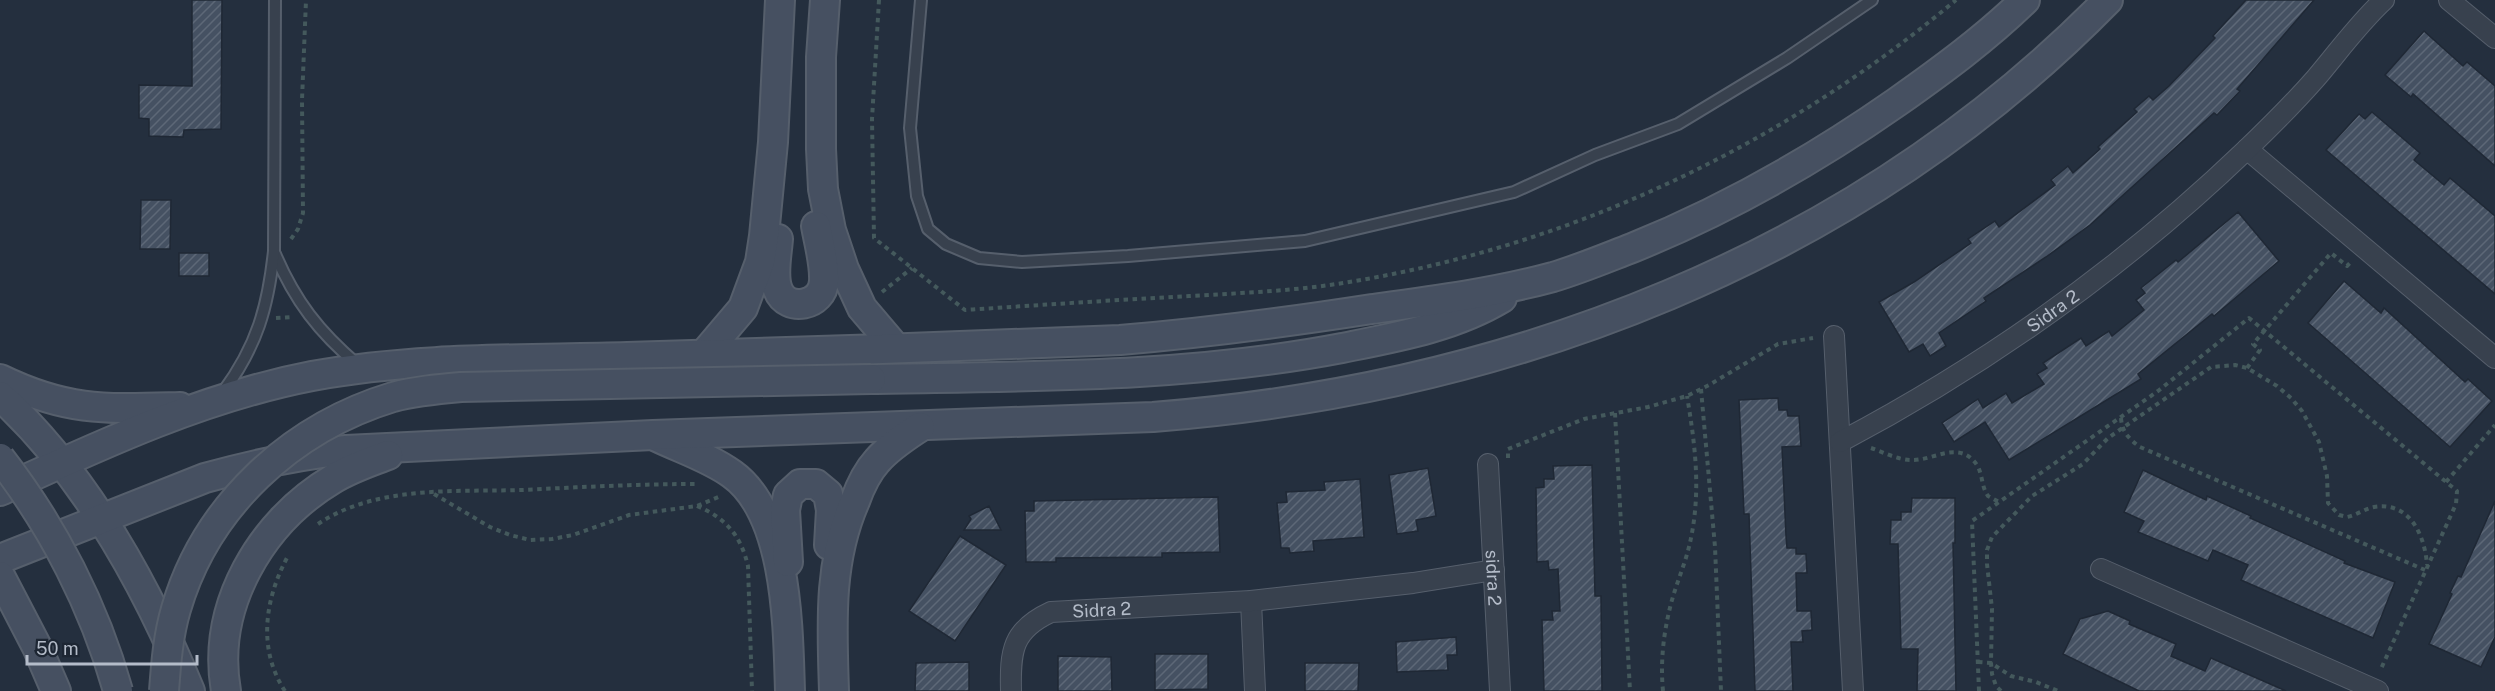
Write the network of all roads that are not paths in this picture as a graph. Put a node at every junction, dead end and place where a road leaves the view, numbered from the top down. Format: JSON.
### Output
{"nodes":[{"id":1,"x":275,"y":0,"type":"edge"},
{"id":2,"x":780,"y":0,"type":"edge"},
{"id":3,"x":825,"y":0,"type":"edge"},
{"id":4,"x":921,"y":0,"type":"edge"},
{"id":5,"x":1872,"y":0,"type":"edge"},
{"id":6,"x":2025,"y":0,"type":"edge"},
{"id":7,"x":2108,"y":0,"type":"edge"},
{"id":8,"x":2384,"y":0,"type":"edge"},
{"id":9,"x":2449,"y":0,"type":"edge"},
{"id":10,"x":2495,"y":38,"type":"edge"},
{"id":11,"x":773,"y":142,"type":"junction"},
{"id":12,"x":821,"y":149,"type":"junction"},
{"id":13,"x":2247,"y":149,"type":"junction"},
{"id":14,"x":274,"y":251,"type":"junction"},
{"id":15,"x":1524,"y":284,"type":"junction"},
{"id":16,"x":1834,"y":336,"type":"road end"},
{"id":17,"x":896,"y":348,"type":"junction"},
{"id":18,"x":704,"y":354,"type":"junction"},
{"id":19,"x":2495,"y":358,"type":"edge"},
{"id":20,"x":362,"y":369,"type":"junction"},
{"id":21,"x":0,"y":379,"type":"edge"},
{"id":22,"x":0,"y":396,"type":"edge"},
{"id":23,"x":208,"y":404,"type":"junction"},
{"id":24,"x":920,"y":427,"type":"junction"},
{"id":25,"x":653,"y":435,"type":"junction"},
{"id":26,"x":1842,"y":441,"type":"junction"},
{"id":27,"x":418,"y":446,"type":"junction"},
{"id":28,"x":0,"y":458,"type":"edge"},
{"id":29,"x":60,"y":463,"type":"junction"},
{"id":30,"x":1488,"y":464,"type":"road end"},
{"id":31,"x":0,"y":491,"type":"edge"},
{"id":32,"x":101,"y":519,"type":"junction"},
{"id":33,"x":0,"y":559,"type":"edge"},
{"id":34,"x":2101,"y":569,"type":"dead end"},
{"id":35,"x":1494,"y":570,"type":"junction"},
{"id":36,"x":834,"y":571,"type":"junction"},
{"id":37,"x":0,"y":576,"type":"edge"},
{"id":38,"x":785,"y":594,"type":"junction"},
{"id":39,"x":1251,"y":601,"type":"junction"},
{"id":40,"x":0,"y":624,"type":"edge"},
{"id":41,"x":37,"y":647,"type":"junction"},
{"id":42,"x":2375,"y":690,"type":"edge"},
{"id":43,"x":56,"y":691,"type":"edge"},
{"id":44,"x":118,"y":691,"type":"edge"},
{"id":45,"x":164,"y":691,"type":"edge"},
{"id":46,"x":190,"y":691,"type":"edge"},
{"id":47,"x":226,"y":691,"type":"edge"},
{"id":48,"x":790,"y":691,"type":"edge"},
{"id":49,"x":834,"y":691,"type":"edge"},
{"id":50,"x":1011,"y":691,"type":"edge"},
{"id":51,"x":1255,"y":691,"type":"edge"},
{"id":52,"x":1500,"y":691,"type":"edge"},
{"id":53,"x":1853,"y":691,"type":"edge"}],
"edges":[{"from":1,"to":14,"type":"lane"},
{"from":2,"to":11,"type":"street"},
{"from":3,"to":12,"type":"street"},
{"from":4,"to":5,"type":"lane"},
{"from":6,"to":15,"type":"street"},
{"from":7,"to":24,"type":"street"},
{"from":8,"to":13,"type":"street","name":"Sidra 2"},
{"from":9,"to":10,"type":"street"},
{"from":11,"to":12,"type":"street"},
{"from":11,"to":18,"type":"street"},
{"from":12,"to":17,"type":"street"},
{"from":13,"to":19,"type":"street"},
{"from":13,"to":26,"type":"street","name":"Sidra 2"},
{"from":14,"to":20,"type":"lane"},
{"from":14,"to":23,"type":"lane"},
{"from":15,"to":17,"type":"street"},
{"from":15,"to":45,"type":"street","bridge":true},
{"from":16,"to":26,"type":"street"},
{"from":17,"to":18,"type":"street"},
{"from":18,"to":20,"type":"street"},
{"from":20,"to":23,"type":"street"},
{"from":21,"to":23,"type":"street"},
{"from":22,"to":29,"type":"street"},
{"from":23,"to":29,"type":"street"},
{"from":24,"to":25,"type":"street"},
{"from":24,"to":36,"type":"street"},
{"from":25,"to":27,"type":"street"},
{"from":25,"to":38,"type":"street"},
{"from":26,"to":53,"type":"street"},
{"from":27,"to":32,"type":"street"},
{"from":27,"to":47,"type":"street"},
{"from":28,"to":44,"type":"street","bridge":true},
{"from":29,"to":31,"type":"street"},
{"from":29,"to":32,"type":"street"},
{"from":30,"to":35,"type":"street","name":"sidra 2"},
{"from":32,"to":33,"type":"street"},
{"from":32,"to":46,"type":"street"},
{"from":34,"to":42,"type":"street"},
{"from":35,"to":39,"type":"street","name":"Sidra 2"},
{"from":35,"to":52,"type":"street","name":"sidra 2"},
{"from":36,"to":38,"type":"street"},
{"from":36,"to":49,"type":"street"},
{"from":37,"to":41,"type":"street"},
{"from":38,"to":48,"type":"street"},
{"from":39,"to":50,"type":"street","name":"Sidra 2"},
{"from":39,"to":51,"type":"street"},
{"from":40,"to":41,"type":"street"},
{"from":41,"to":43,"type":"street"}]}
